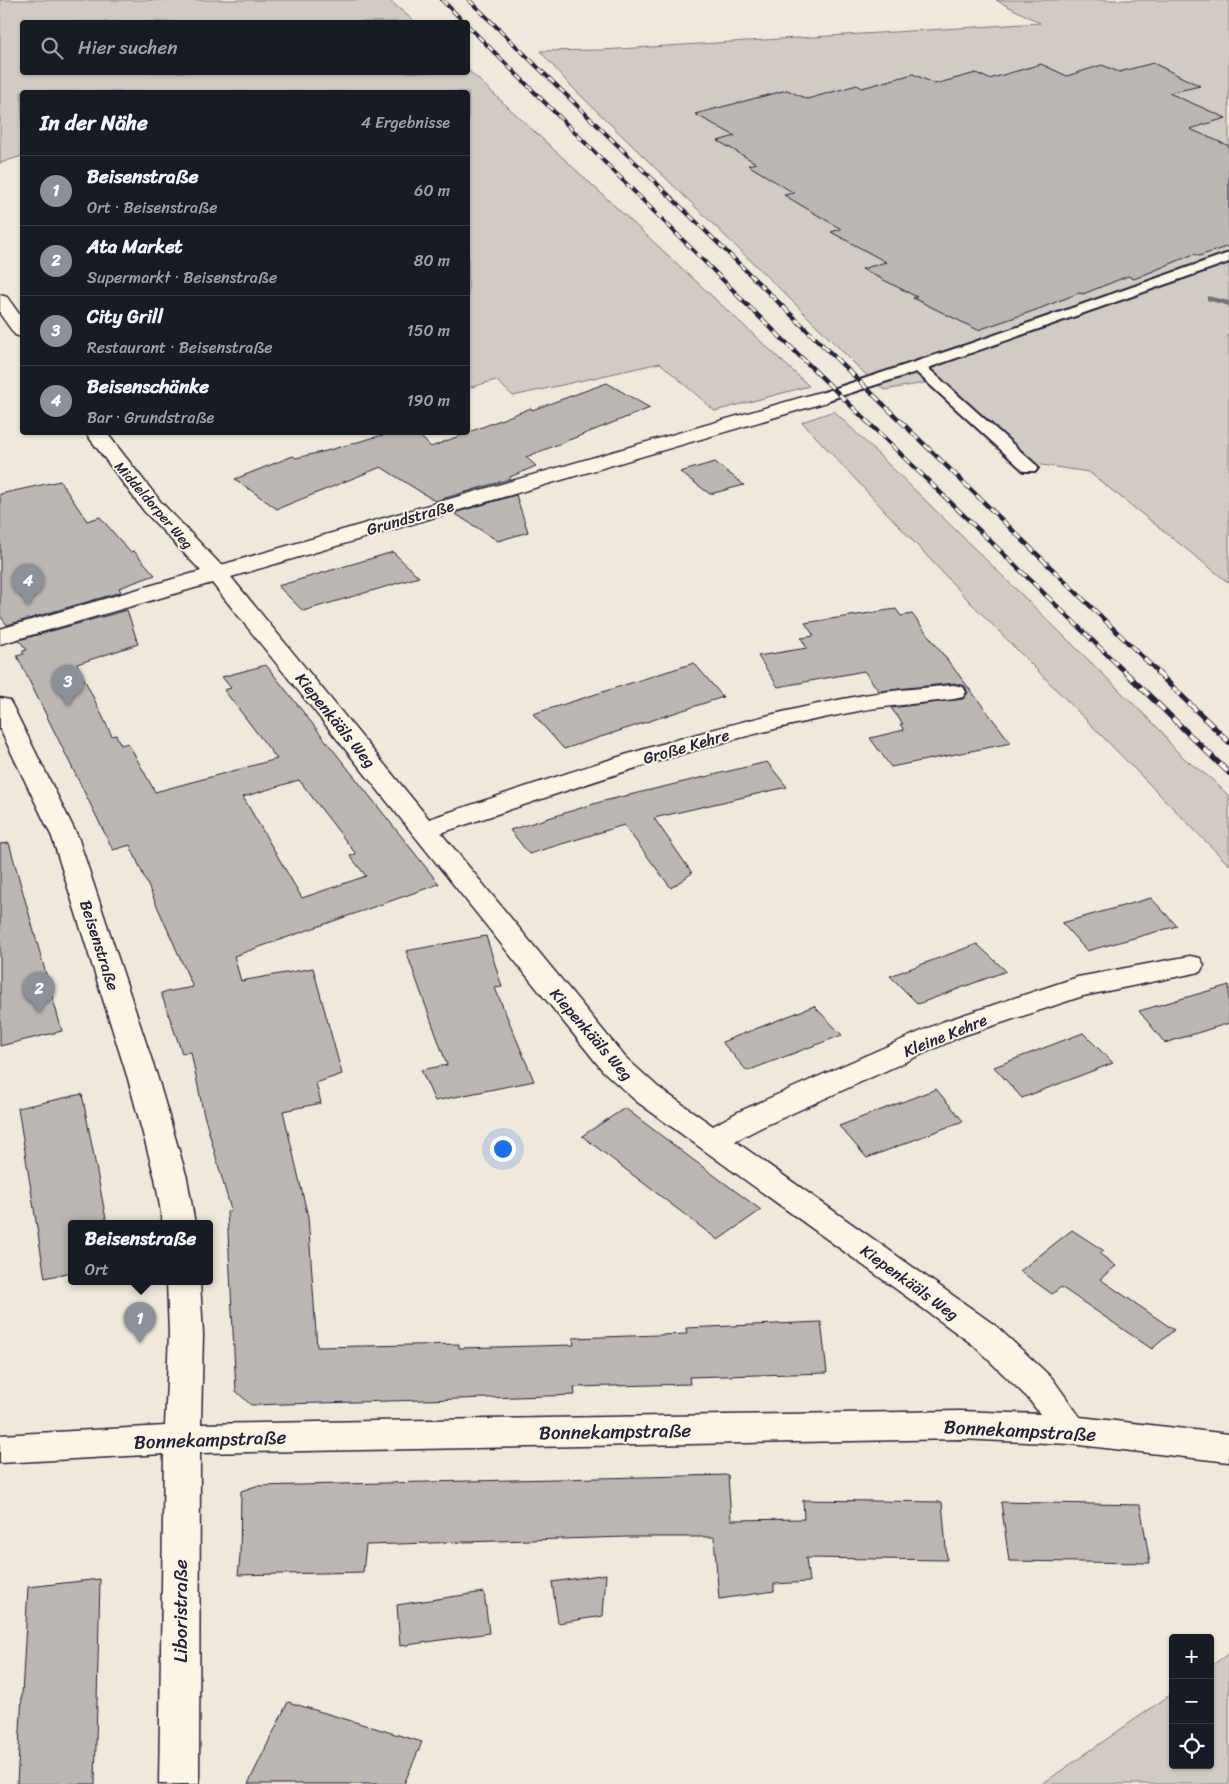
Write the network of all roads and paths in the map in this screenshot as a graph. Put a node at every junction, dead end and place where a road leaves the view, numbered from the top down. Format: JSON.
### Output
{"nodes":[{"id":1,"x":1229,"y":258,"type":"edge"},
{"id":2,"x":920,"y":367,"type":"junction"},
{"id":3,"x":820,"y":398,"type":"joint"},
{"id":4,"x":97,"y":435,"type":"edge"},
{"id":5,"x":1030,"y":468,"type":"dead end"},
{"id":6,"x":216,"y":573,"type":"junction"},
{"id":7,"x":0,"y":637,"type":"edge"},
{"id":8,"x":954,"y":692,"type":"dead end"},
{"id":9,"x":0,"y":705,"type":"edge"},
{"id":10,"x":425,"y":829,"type":"junction"},
{"id":11,"x":1190,"y":964,"type":"dead end"},
{"id":12,"x":712,"y":1140,"type":"junction"},
{"id":13,"x":178,"y":1220,"type":"edge"},
{"id":14,"x":183,"y":1285,"type":"edge"},
{"id":15,"x":1070,"y":1430,"type":"junction"},
{"id":16,"x":183,"y":1439,"type":"junction"},
{"id":17,"x":1229,"y":1448,"type":"edge"},
{"id":18,"x":0,"y":1449,"type":"edge"},
{"id":19,"x":179,"y":1784,"type":"edge"}],
"edges":[{"from":1,"to":2,"type":"lane"},
{"from":2,"to":3,"type":"lane"},
{"from":2,"to":5,"type":"lane"},
{"from":3,"to":6,"type":"street","name":"Grundstraße"},
{"from":4,"to":6,"type":"street","name":"Middeldorper Weg"},
{"from":6,"to":7,"type":"street","name":"Grundstraße"},
{"from":6,"to":10,"type":"street","name":"Kiepenkääls Weg"},
{"from":8,"to":10,"type":"street","name":"Große Kehre"},
{"from":9,"to":13,"type":"street","name":"Beisenstraße"},
{"from":10,"to":12,"type":"street","name":"Kiepenkääls Weg"},
{"from":11,"to":12,"type":"street","name":"Kleine Kehre"},
{"from":12,"to":15,"type":"street","name":"Kiepenkääls Weg"},
{"from":14,"to":16,"type":"street"},
{"from":15,"to":16,"type":"street","name":"Bonnekampstraße"},
{"from":15,"to":17,"type":"street","name":"Bonnekampstraße"},
{"from":16,"to":18,"type":"street","name":"Bonnekampstraße"},
{"from":16,"to":19,"type":"street","name":"Liboristraße"}]}
